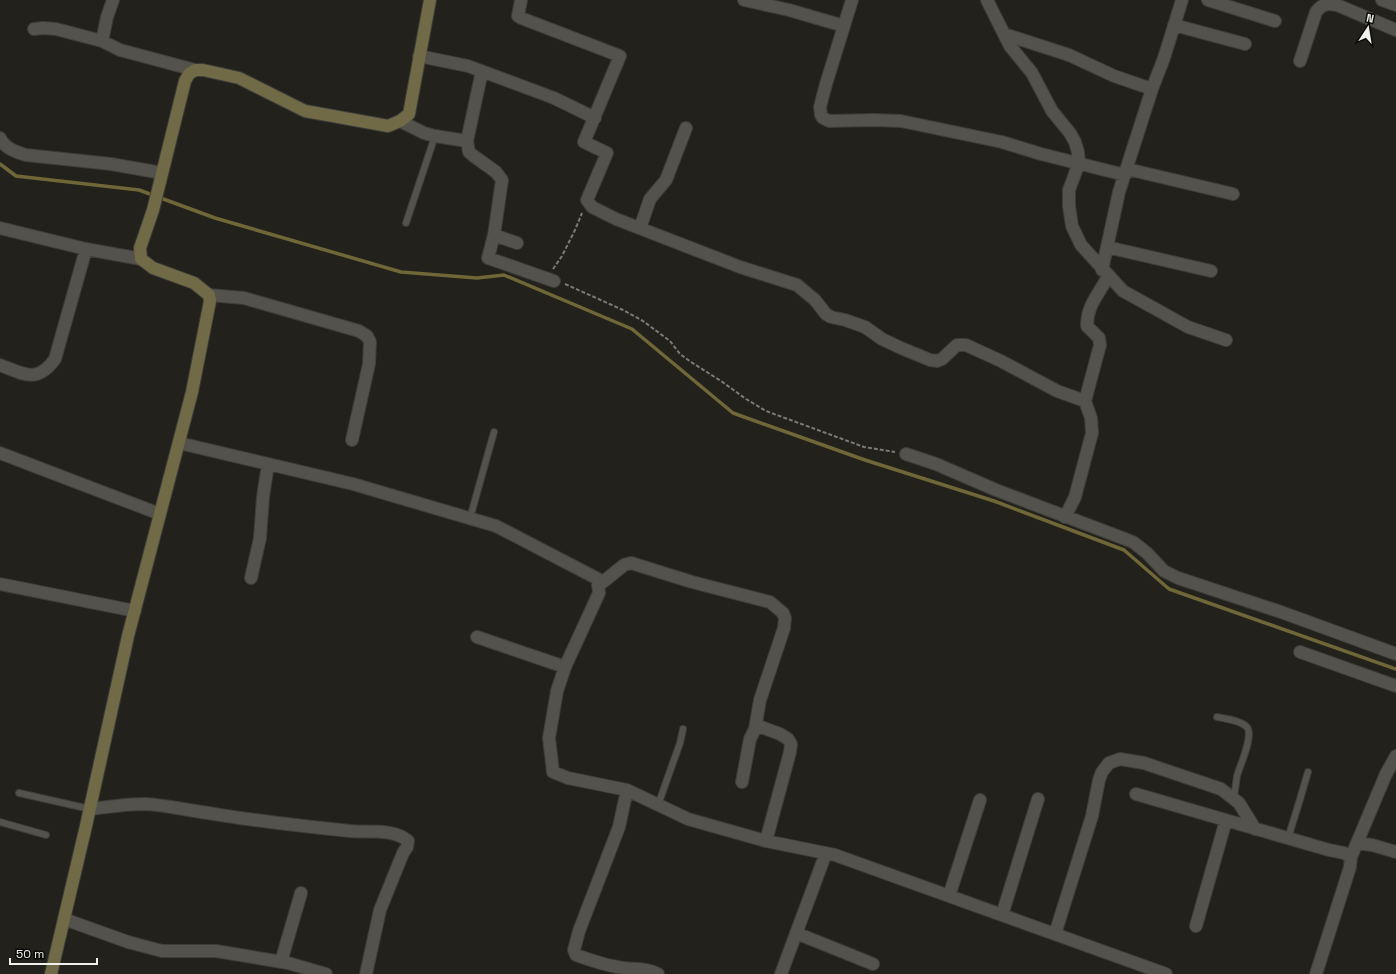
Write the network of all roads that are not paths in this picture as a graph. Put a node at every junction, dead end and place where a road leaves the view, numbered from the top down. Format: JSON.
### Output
{"nodes":[{"id":1,"x":114,"y":0,"type":"edge"},
{"id":2,"x":430,"y":0,"type":"edge"},
{"id":3,"x":521,"y":0,"type":"edge"},
{"id":4,"x":744,"y":0,"type":"edge"},
{"id":5,"x":852,"y":0,"type":"edge"},
{"id":6,"x":987,"y":0,"type":"edge"},
{"id":7,"x":1182,"y":0,"type":"edge"},
{"id":8,"x":1208,"y":0,"type":"edge"},
{"id":9,"x":1382,"y":0,"type":"edge"},
{"id":10,"x":1396,"y":5,"type":"edge"},
{"id":11,"x":1274,"y":21,"type":"dead end"},
{"id":12,"x":1174,"y":25,"type":"junction"},
{"id":13,"x":844,"y":26,"type":"junction"},
{"id":14,"x":34,"y":30,"type":"dead end"},
{"id":15,"x":1396,"y":30,"type":"edge"},
{"id":16,"x":1004,"y":34,"type":"junction"},
{"id":17,"x":102,"y":41,"type":"junction"},
{"id":18,"x":1245,"y":44,"type":"dead end"},
{"id":19,"x":419,"y":56,"type":"junction"},
{"id":20,"x":1300,"y":61,"type":"dead end"},
{"id":21,"x":195,"y":70,"type":"junction"},
{"id":22,"x":482,"y":71,"type":"junction"},
{"id":23,"x":1152,"y":88,"type":"junction"},
{"id":24,"x":595,"y":118,"type":"junction"},
{"id":25,"x":400,"y":122,"type":"junction"},
{"id":26,"x":686,"y":128,"type":"dead end"},
{"id":27,"x":435,"y":136,"type":"junction"},
{"id":28,"x":0,"y":138,"type":"edge"},
{"id":29,"x":467,"y":141,"type":"junction"},
{"id":30,"x":1079,"y":163,"type":"junction"},
{"id":31,"x":1126,"y":172,"type":"junction"},
{"id":32,"x":161,"y":176,"type":"junction"},
{"id":33,"x":1233,"y":194,"type":"dead end"},
{"id":34,"x":406,"y":223,"type":"dead end"},
{"id":35,"x":0,"y":228,"type":"edge"},
{"id":36,"x":640,"y":228,"type":"junction"},
{"id":37,"x":494,"y":235,"type":"junction"},
{"id":38,"x":517,"y":243,"type":"dead end"},
{"id":39,"x":1107,"y":247,"type":"junction"},
{"id":40,"x":86,"y":249,"type":"junction"},
{"id":41,"x":141,"y":259,"type":"junction"},
{"id":42,"x":1211,"y":271,"type":"dead end"},
{"id":43,"x":1105,"y":273,"type":"junction"},
{"id":44,"x":554,"y":280,"type":"road end"},
{"id":45,"x":209,"y":295,"type":"junction"},
{"id":46,"x":1226,"y":340,"type":"dead end"},
{"id":47,"x":0,"y":365,"type":"edge"},
{"id":48,"x":1085,"y":401,"type":"junction"},
{"id":49,"x":494,"y":432,"type":"dead end"},
{"id":50,"x":352,"y":440,"type":"dead end"},
{"id":51,"x":179,"y":443,"type":"junction"},
{"id":52,"x":0,"y":452,"type":"edge"},
{"id":53,"x":906,"y":454,"type":"road end"},
{"id":54,"x":268,"y":464,"type":"junction"},
{"id":55,"x":160,"y":514,"type":"junction"},
{"id":56,"x":1065,"y":517,"type":"junction"},
{"id":57,"x":470,"y":518,"type":"junction"},
{"id":58,"x":251,"y":578,"type":"dead end"},
{"id":59,"x":0,"y":584,"type":"edge"},
{"id":60,"x":598,"y":586,"type":"junction"},
{"id":61,"x":135,"y":611,"type":"junction"},
{"id":62,"x":478,"y":637,"type":"dead end"},
{"id":63,"x":1300,"y":652,"type":"dead end"},
{"id":64,"x":1396,"y":654,"type":"edge"},
{"id":65,"x":564,"y":667,"type":"junction"},
{"id":66,"x":1396,"y":686,"type":"edge"},
{"id":67,"x":1217,"y":717,"type":"dead end"},
{"id":68,"x":683,"y":729,"type":"dead end"},
{"id":69,"x":755,"y":729,"type":"junction"},
{"id":70,"x":1396,"y":756,"type":"edge"},
{"id":71,"x":1308,"y":772,"type":"dead end"},
{"id":72,"x":742,"y":782,"type":"dead end"},
{"id":73,"x":627,"y":790,"type":"junction"},
{"id":74,"x":19,"y":793,"type":"dead end"},
{"id":75,"x":1136,"y":794,"type":"dead end"},
{"id":76,"x":1234,"y":797,"type":"junction"},
{"id":77,"x":1038,"y":799,"type":"dead end"},
{"id":78,"x":980,"y":800,"type":"dead end"},
{"id":79,"x":658,"y":805,"type":"junction"},
{"id":80,"x":90,"y":809,"type":"junction"},
{"id":81,"x":1226,"y":820,"type":"junction"},
{"id":82,"x":0,"y":822,"type":"edge"},
{"id":83,"x":1255,"y":828,"type":"junction"},
{"id":84,"x":46,"y":835,"type":"dead end"},
{"id":85,"x":1288,"y":838,"type":"junction"},
{"id":86,"x":766,"y":841,"type":"junction"},
{"id":87,"x":1357,"y":843,"type":"junction"},
{"id":88,"x":1396,"y":852,"type":"edge"},
{"id":89,"x":826,"y":853,"type":"junction"},
{"id":90,"x":1351,"y":857,"type":"junction"},
{"id":91,"x":301,"y":893,"type":"dead end"},
{"id":92,"x":949,"y":896,"type":"junction"},
{"id":93,"x":1002,"y":915,"type":"junction"},
{"id":94,"x":64,"y":919,"type":"junction"},
{"id":95,"x":1196,"y":926,"type":"dead end"},
{"id":96,"x":796,"y":933,"type":"junction"},
{"id":97,"x":1055,"y":934,"type":"junction"},
{"id":98,"x":281,"y":962,"type":"junction"},
{"id":99,"x":873,"y":964,"type":"dead end"},
{"id":100,"x":302,"y":971,"type":"edge"},
{"id":101,"x":51,"y":974,"type":"edge"},
{"id":102,"x":326,"y":974,"type":"edge"},
{"id":103,"x":366,"y":974,"type":"edge"},
{"id":104,"x":658,"y":974,"type":"edge"},
{"id":105,"x":781,"y":974,"type":"edge"},
{"id":106,"x":1166,"y":974,"type":"edge"},
{"id":107,"x":1316,"y":974,"type":"edge"}],
"edges":[{"from":1,"to":17,"type":"street"},
{"from":2,"to":19,"type":"street"},
{"from":3,"to":24,"type":"street"},
{"from":4,"to":13,"type":"street"},
{"from":5,"to":13,"type":"street"},
{"from":6,"to":16,"type":"street"},
{"from":7,"to":12,"type":"street"},
{"from":8,"to":11,"type":"street"},
{"from":9,"to":10,"type":"street"},
{"from":12,"to":18,"type":"street"},
{"from":12,"to":23,"type":"street"},
{"from":13,"to":30,"type":"street"},
{"from":14,"to":17,"type":"street"},
{"from":15,"to":20,"type":"street"},
{"from":16,"to":23,"type":"street"},
{"from":16,"to":30,"type":"street"},
{"from":17,"to":21,"type":"street"},
{"from":19,"to":22,"type":"street"},
{"from":19,"to":25,"type":"street"},
{"from":21,"to":25,"type":"street"},
{"from":21,"to":32,"type":"street"},
{"from":22,"to":24,"type":"street"},
{"from":22,"to":29,"type":"street"},
{"from":23,"to":31,"type":"street"},
{"from":24,"to":36,"type":"street"},
{"from":25,"to":27,"type":"street"},
{"from":26,"to":36,"type":"street"},
{"from":27,"to":29,"type":"street"},
{"from":27,"to":34,"type":"lane"},
{"from":28,"to":32,"type":"street"},
{"from":29,"to":37,"type":"street"},
{"from":30,"to":31,"type":"street"},
{"from":30,"to":43,"type":"street"},
{"from":31,"to":33,"type":"street"},
{"from":31,"to":39,"type":"street"},
{"from":32,"to":41,"type":"street"},
{"from":35,"to":40,"type":"street"},
{"from":36,"to":48,"type":"street"},
{"from":37,"to":38,"type":"street"},
{"from":37,"to":44,"type":"street"},
{"from":39,"to":42,"type":"street"},
{"from":39,"to":43,"type":"street"},
{"from":40,"to":41,"type":"street"},
{"from":40,"to":47,"type":"street"},
{"from":41,"to":45,"type":"street"},
{"from":43,"to":46,"type":"street"},
{"from":43,"to":48,"type":"street"},
{"from":45,"to":50,"type":"street"},
{"from":45,"to":51,"type":"street"},
{"from":48,"to":56,"type":"street"},
{"from":49,"to":57,"type":"lane"},
{"from":51,"to":54,"type":"street"},
{"from":51,"to":55,"type":"street"},
{"from":52,"to":55,"type":"street"},
{"from":53,"to":56,"type":"street"},
{"from":54,"to":57,"type":"street"},
{"from":54,"to":58,"type":"street"},
{"from":55,"to":61,"type":"street"},
{"from":56,"to":64,"type":"street"},
{"from":57,"to":60,"type":"street"},
{"from":59,"to":61,"type":"street"},
{"from":60,"to":65,"type":"street"},
{"from":60,"to":69,"type":"street"},
{"from":61,"to":80,"type":"street"},
{"from":62,"to":65,"type":"street"},
{"from":63,"to":66,"type":"street"},
{"from":65,"to":73,"type":"street"},
{"from":67,"to":76,"type":"lane"},
{"from":68,"to":79,"type":"lane"},
{"from":69,"to":72,"type":"street"},
{"from":69,"to":86,"type":"street"},
{"from":70,"to":87,"type":"street"},
{"from":71,"to":85,"type":"lane"},
{"from":73,"to":79,"type":"street"},
{"from":73,"to":104,"type":"street"},
{"from":74,"to":80,"type":"lane"},
{"from":75,"to":81,"type":"street"},
{"from":76,"to":83,"type":"street"},
{"from":76,"to":97,"type":"street"},
{"from":77,"to":93,"type":"street"},
{"from":78,"to":92,"type":"street"},
{"from":79,"to":86,"type":"street"},
{"from":80,"to":94,"type":"street"},
{"from":80,"to":103,"type":"street"},
{"from":81,"to":83,"type":"street"},
{"from":81,"to":95,"type":"street"},
{"from":82,"to":84,"type":"lane"},
{"from":83,"to":85,"type":"street"},
{"from":85,"to":90,"type":"street"},
{"from":86,"to":89,"type":"street"},
{"from":87,"to":88,"type":"street"},
{"from":87,"to":90,"type":"street"},
{"from":89,"to":92,"type":"street"},
{"from":89,"to":96,"type":"street"},
{"from":90,"to":107,"type":"street"},
{"from":91,"to":98,"type":"street"},
{"from":92,"to":93,"type":"street"},
{"from":93,"to":97,"type":"street"},
{"from":94,"to":98,"type":"street"},
{"from":94,"to":101,"type":"street"},
{"from":96,"to":99,"type":"street"},
{"from":96,"to":105,"type":"street"},
{"from":97,"to":106,"type":"street"},
{"from":98,"to":100,"type":"street"},
{"from":100,"to":102,"type":"street"}]}
